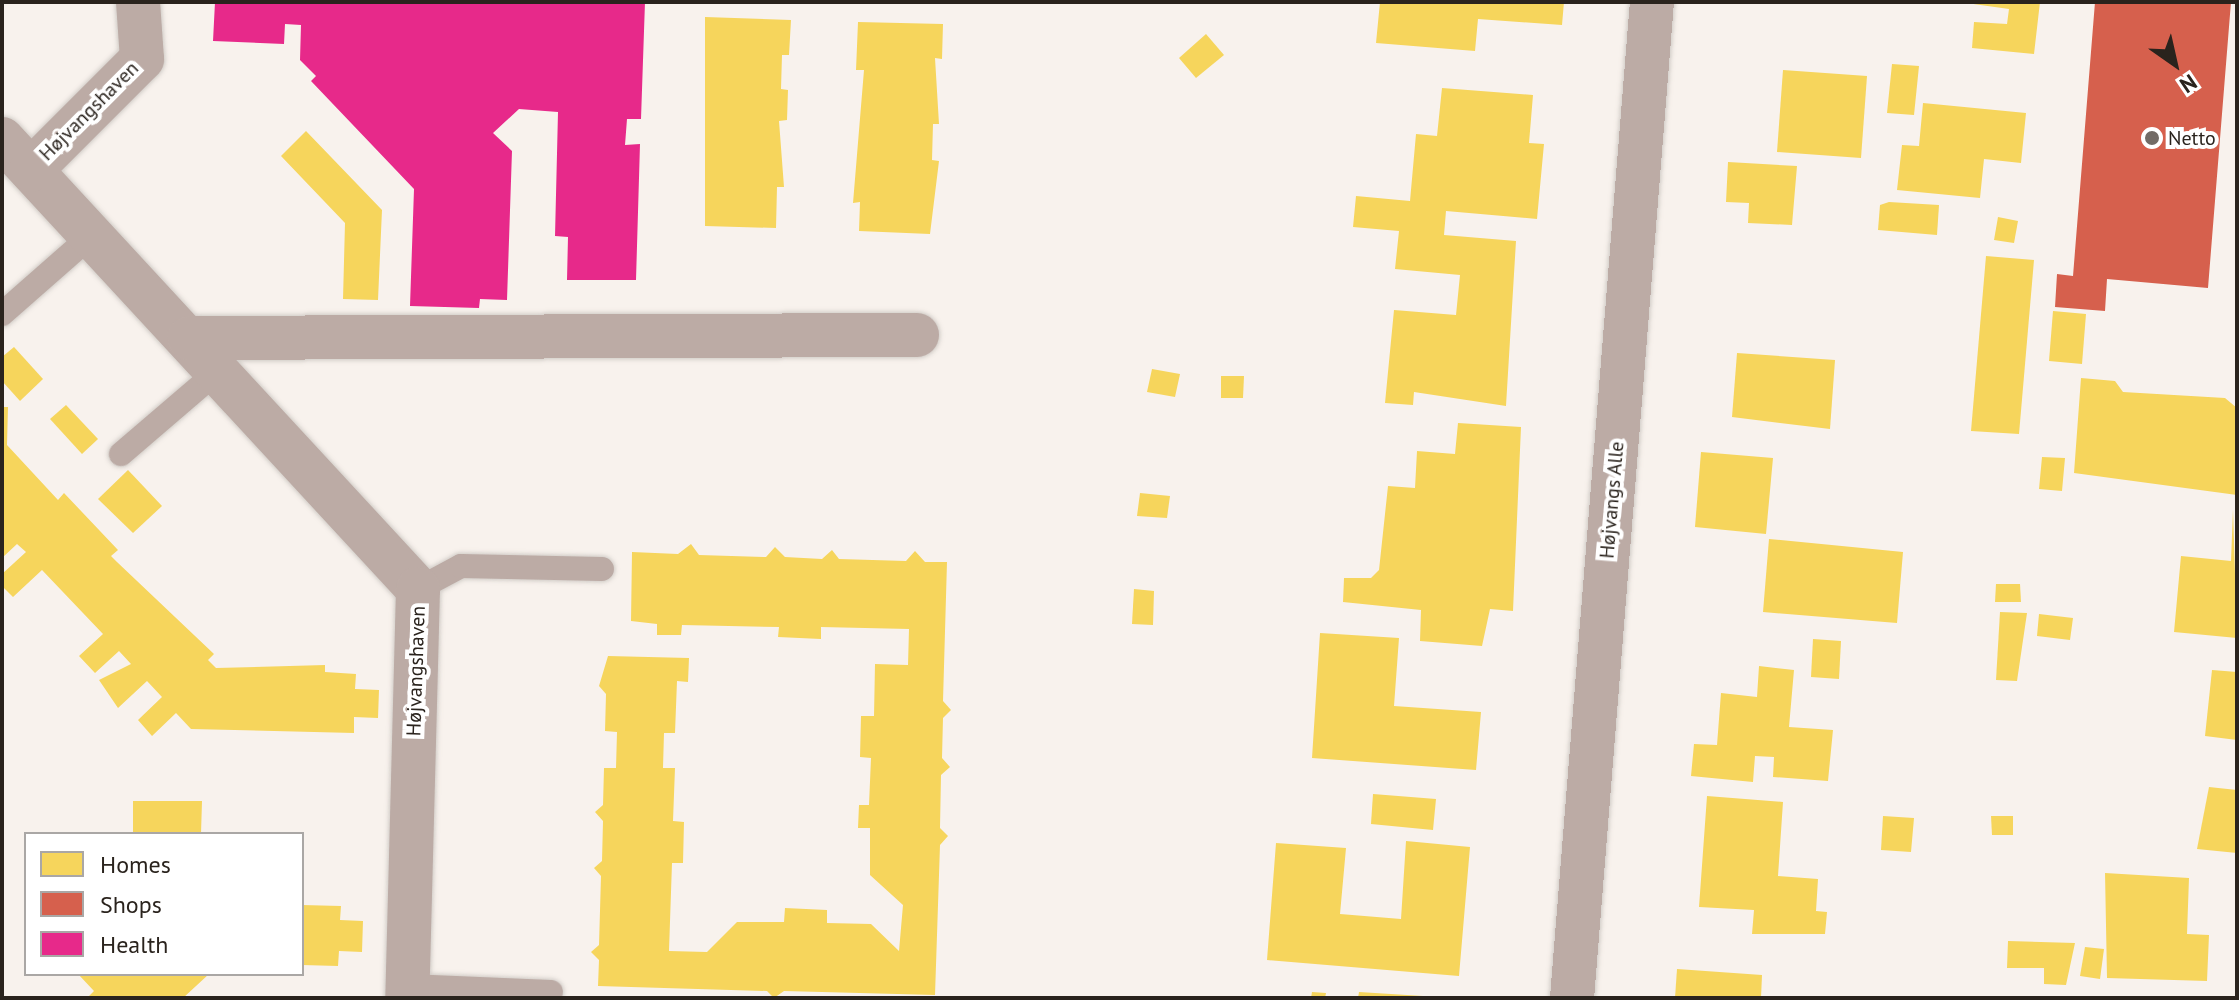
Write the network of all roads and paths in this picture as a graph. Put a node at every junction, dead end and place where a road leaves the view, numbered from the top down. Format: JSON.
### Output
{"nodes":[{"id":1,"x":138,"y":2,"type":"edge"},
{"id":2,"x":1652,"y":2,"type":"edge"},
{"id":3,"x":16,"y":154,"type":"edge"},
{"id":4,"x":92,"y":235,"type":"junction"},
{"id":5,"x":2,"y":314,"type":"edge"},
{"id":6,"x":917,"y":335,"type":"dead end"},
{"id":7,"x":189,"y":338,"type":"junction"},
{"id":8,"x":219,"y":370,"type":"junction"},
{"id":9,"x":121,"y":454,"type":"dead end"},
{"id":10,"x":602,"y":569,"type":"dead end"},
{"id":11,"x":418,"y":589,"type":"junction"},
{"id":12,"x":408,"y":992,"type":"edge"},
{"id":13,"x":551,"y":992,"type":"dead end"},
{"id":14,"x":1572,"y":998,"type":"edge"}],
"edges":[{"from":1,"to":3,"type":"street","name":"Højvangshaven"},
{"from":2,"to":14,"type":"street","name":"Højvangs Alle"},
{"from":3,"to":4,"type":"street","name":"Højvangshaven"},
{"from":4,"to":5,"type":"lane"},
{"from":4,"to":7,"type":"street","name":"Højvangshaven"},
{"from":6,"to":7,"type":"street"},
{"from":7,"to":8,"type":"street","name":"Højvangshaven"},
{"from":8,"to":9,"type":"lane"},
{"from":8,"to":11,"type":"street","name":"Højvangshaven"},
{"from":10,"to":11,"type":"lane"},
{"from":11,"to":12,"type":"street","name":"Højvangshaven"},
{"from":12,"to":13,"type":"lane"}]}
